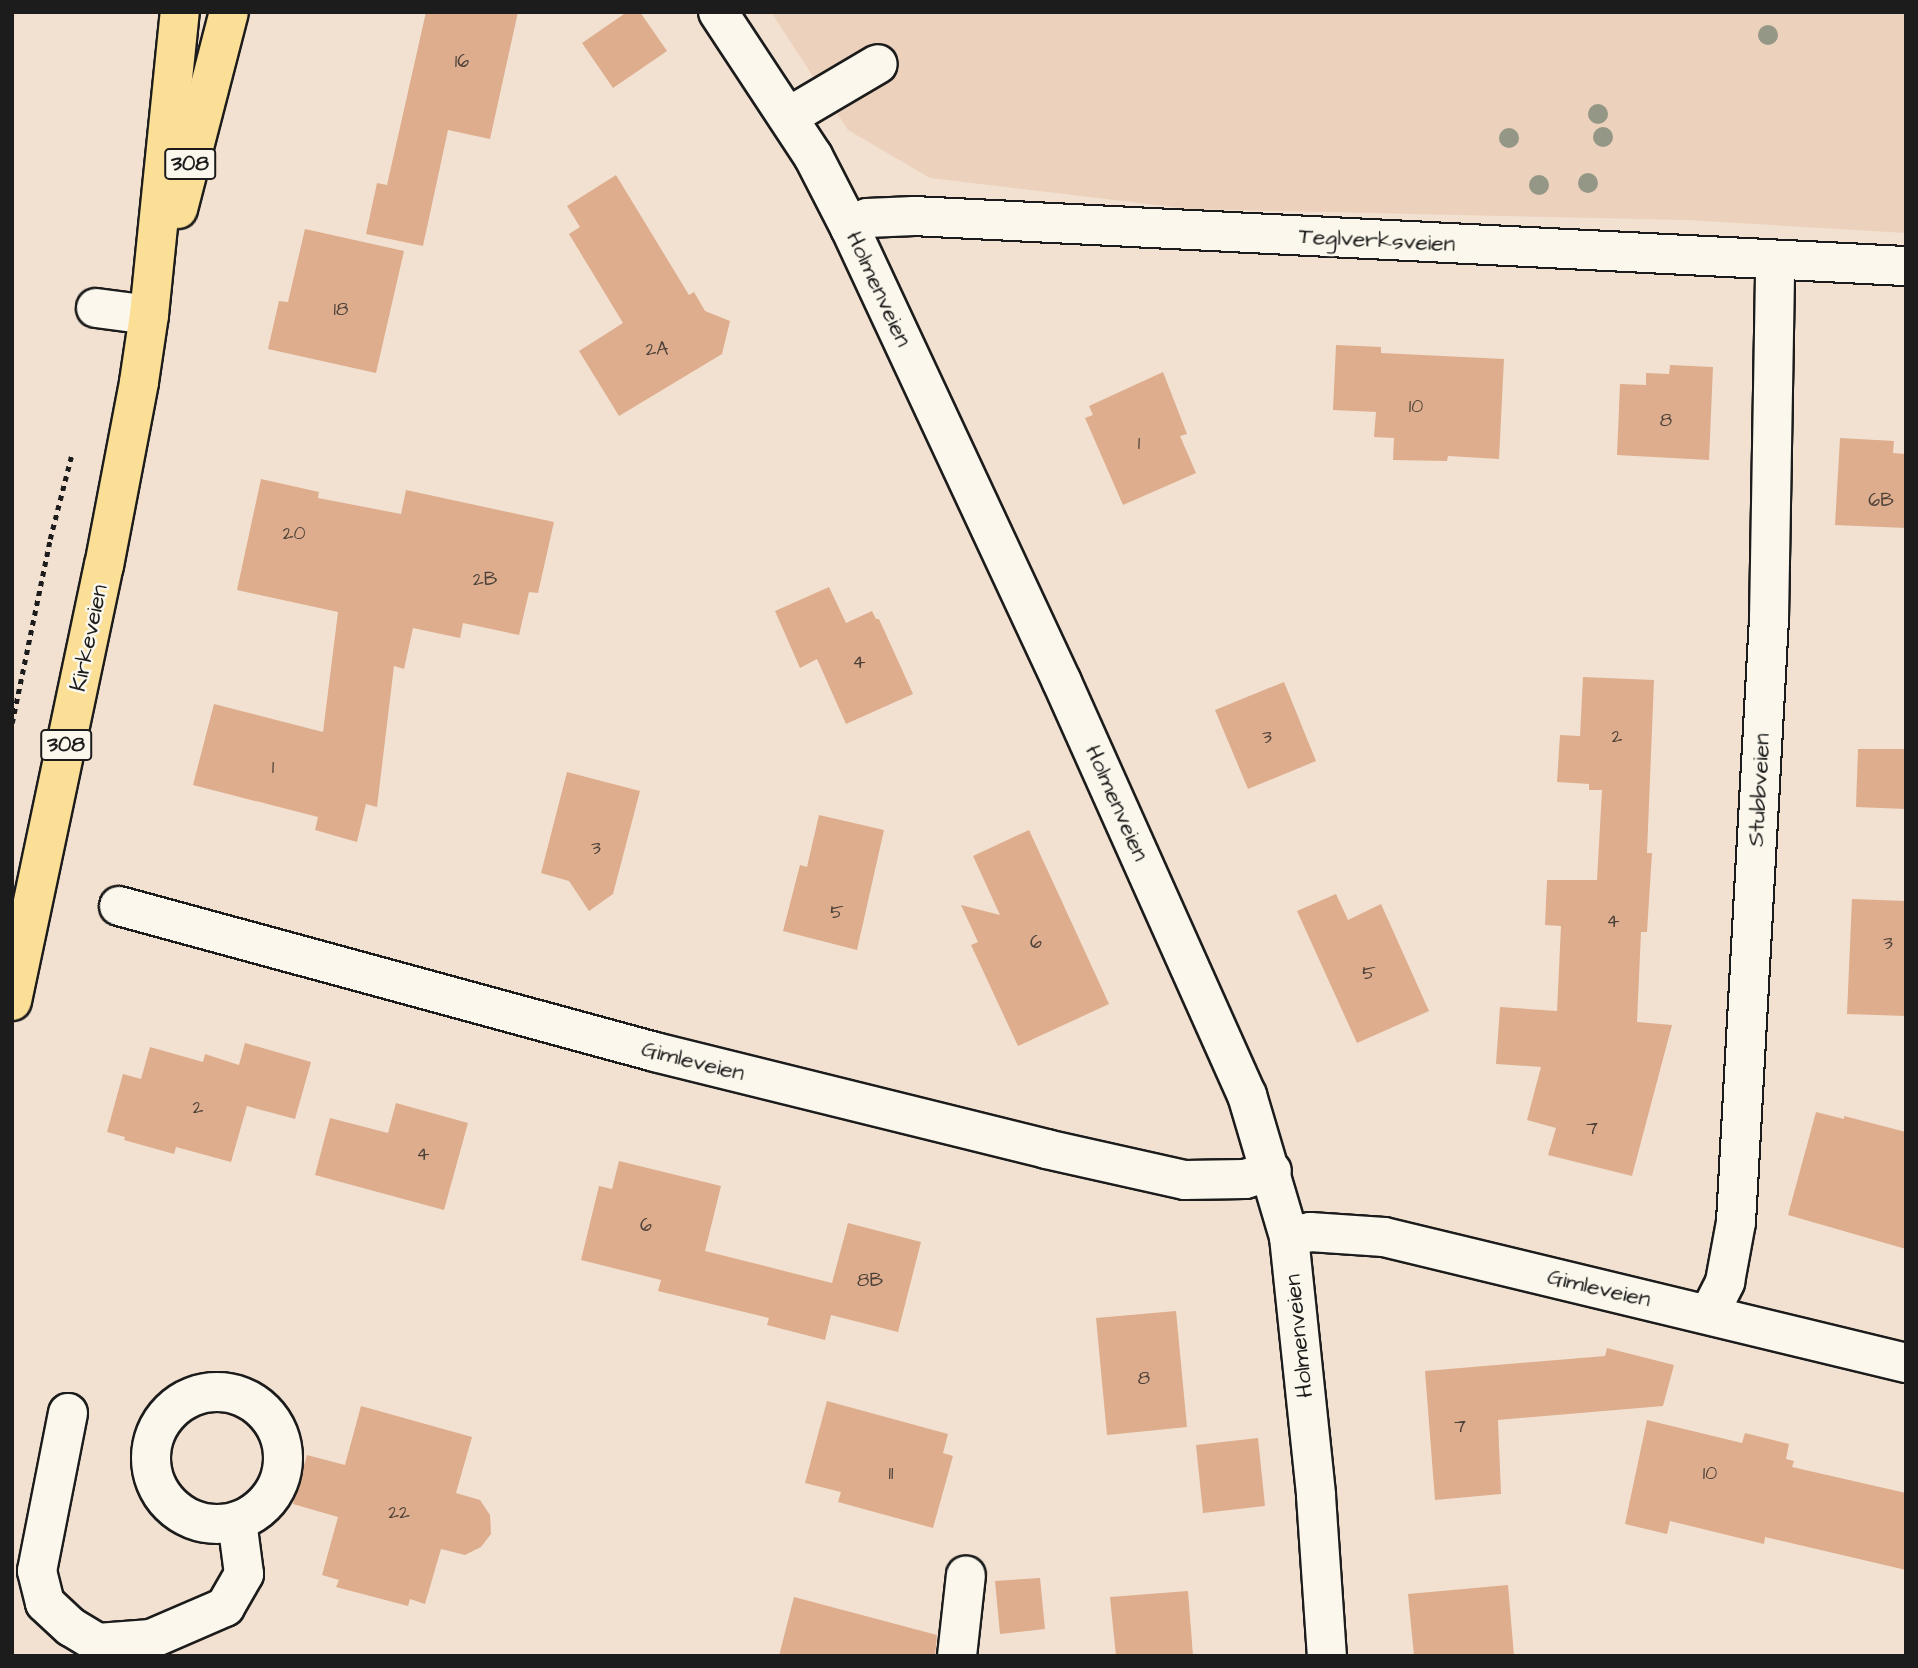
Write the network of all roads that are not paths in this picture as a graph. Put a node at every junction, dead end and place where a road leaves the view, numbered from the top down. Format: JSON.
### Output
{"nodes":[{"id":1,"x":180,"y":12,"type":"edge"},
{"id":2,"x":229,"y":12,"type":"edge"},
{"id":3,"x":718,"y":12,"type":"edge"},
{"id":4,"x":878,"y":64,"type":"dead end"},
{"id":5,"x":788,"y":117,"type":"junction"},
{"id":6,"x":850,"y":228,"type":"junction"},
{"id":7,"x":1774,"y":261,"type":"junction"},
{"id":8,"x":1906,"y":266,"type":"edge"},
{"id":9,"x":96,"y":308,"type":"dead end"},
{"id":10,"x":149,"y":316,"type":"junction"},
{"id":11,"x":119,"y":906,"type":"dead end"},
{"id":12,"x":12,"y":1001,"type":"edge"},
{"id":13,"x":1272,"y":1171,"type":"junction"},
{"id":14,"x":1289,"y":1237,"type":"junction"},
{"id":15,"x":1709,"y":1314,"type":"junction"},
{"id":16,"x":1906,"y":1363,"type":"edge"},
{"id":17,"x":68,"y":1413,"type":"dead end"},
{"id":18,"x":237,"y":1521,"type":"dead end"},
{"id":19,"x":966,"y":1575,"type":"dead end"},
{"id":20,"x":957,"y":1656,"type":"edge"},
{"id":21,"x":1327,"y":1656,"type":"edge"}],
"edges":[{"from":1,"to":10,"type":"main road","name":"Kirkeveien","number":"308"},
{"from":2,"to":10,"type":"main road","name":"Kirkeveien","number":"308"},
{"from":3,"to":5,"type":"street","name":"Holmenveien"},
{"from":4,"to":5,"type":"street"},
{"from":5,"to":6,"type":"street","name":"Holmenveien"},
{"from":6,"to":7,"type":"street","name":"Teglverksveien"},
{"from":6,"to":13,"type":"street","name":"Holmenveien"},
{"from":7,"to":8,"type":"street","name":"Teglverksveien"},
{"from":7,"to":15,"type":"street","name":"Stubbveien"},
{"from":9,"to":10,"type":"street"},
{"from":10,"to":12,"type":"main road","name":"Kirkeveien","number":"308"},
{"from":11,"to":13,"type":"street","name":"Gimleveien"},
{"from":13,"to":14,"type":"street","name":"Holmenveien"},
{"from":14,"to":15,"type":"street","name":"Gimleveien"},
{"from":14,"to":21,"type":"street","name":"Holmenveien"},
{"from":15,"to":16,"type":"street","name":"Gimleveien"},
{"from":17,"to":18,"type":"street"},
{"from":19,"to":20,"type":"street"}]}
